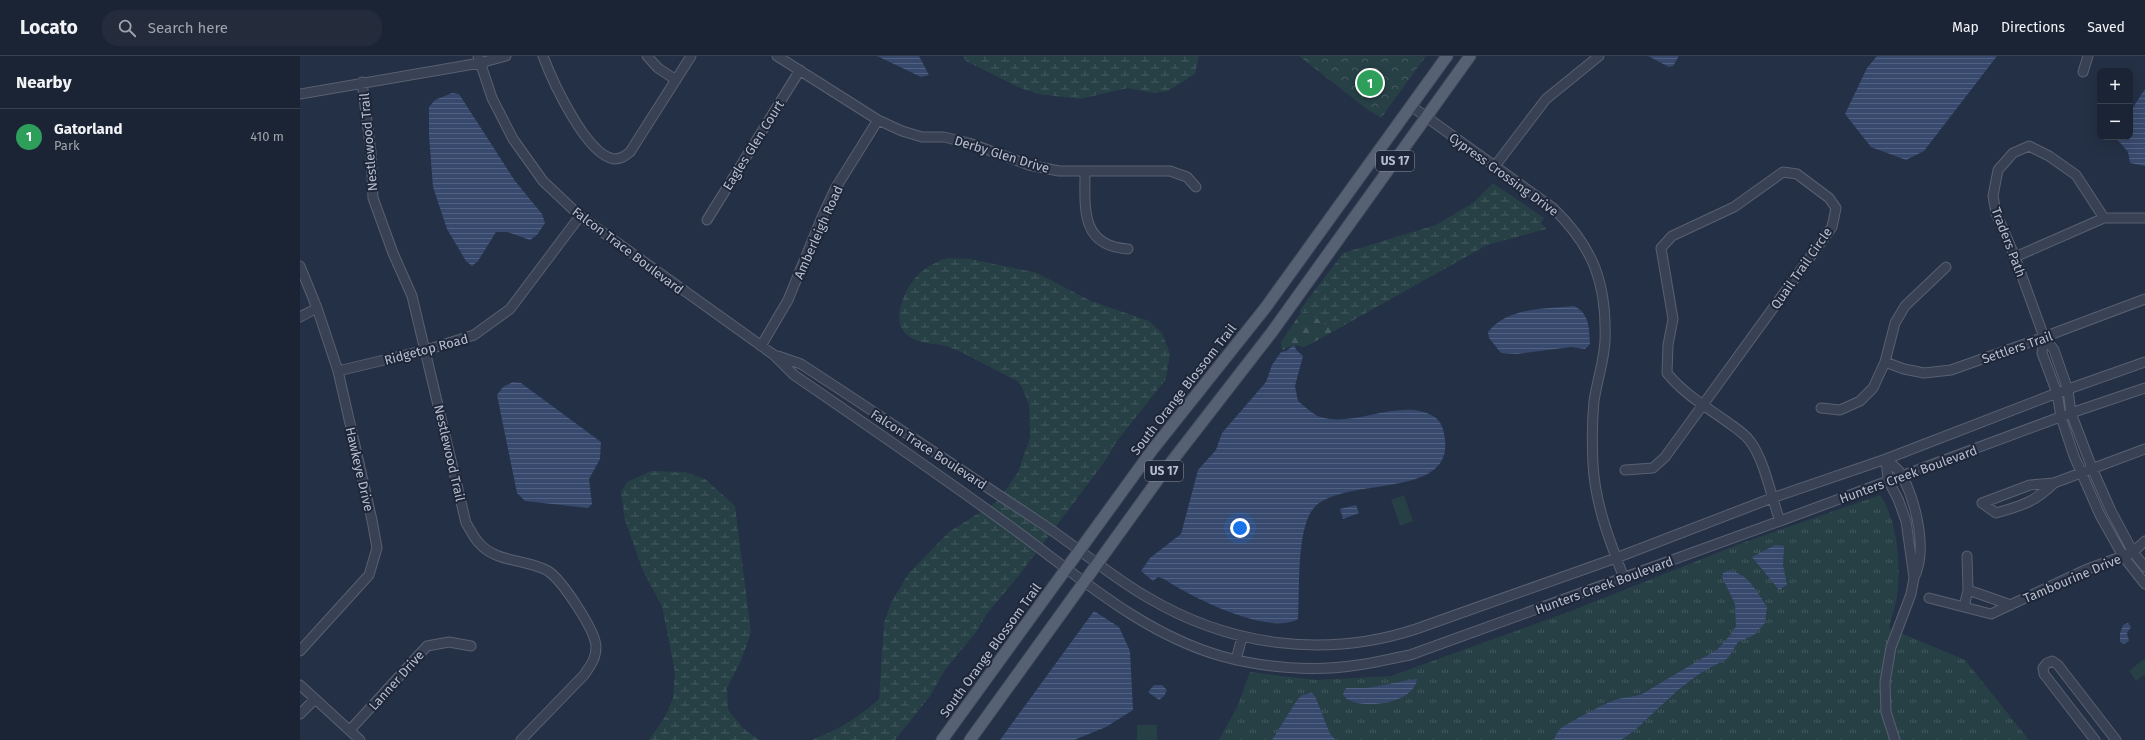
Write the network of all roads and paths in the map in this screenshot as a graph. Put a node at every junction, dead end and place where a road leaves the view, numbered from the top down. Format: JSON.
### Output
{"nodes":[{"id":1,"x":506,"y":56,"type":"edge"},
{"id":2,"x":543,"y":56,"type":"edge"},
{"id":3,"x":648,"y":56,"type":"edge"},
{"id":4,"x":691,"y":56,"type":"edge"},
{"id":5,"x":777,"y":56,"type":"edge"},
{"id":6,"x":1447,"y":56,"type":"edge"},
{"id":7,"x":1470,"y":56,"type":"edge"},
{"id":8,"x":1599,"y":56,"type":"edge"},
{"id":9,"x":2088,"y":56,"type":"edge"},
{"id":10,"x":479,"y":60,"type":"edge"},
{"id":11,"x":800,"y":70,"type":"junction"},
{"id":12,"x":2083,"y":72,"type":"dead end"},
{"id":13,"x":676,"y":80,"type":"junction"},
{"id":14,"x":362,"y":82,"type":"junction"},
{"id":15,"x":300,"y":94,"type":"edge"},
{"id":16,"x":1411,"y":106,"type":"junction"},
{"id":17,"x":1426,"y":117,"type":"junction"},
{"id":18,"x":878,"y":120,"type":"junction"},
{"id":19,"x":1495,"y":166,"type":"junction"},
{"id":20,"x":1085,"y":171,"type":"junction"},
{"id":21,"x":1196,"y":187,"type":"dead end"},
{"id":22,"x":580,"y":216,"type":"junction"},
{"id":23,"x":2104,"y":218,"type":"junction"},
{"id":24,"x":2145,"y":218,"type":"edge"},
{"id":25,"x":707,"y":220,"type":"dead end"},
{"id":26,"x":1128,"y":249,"type":"dead end"},
{"id":27,"x":2015,"y":257,"type":"junction"},
{"id":28,"x":300,"y":266,"type":"edge"},
{"id":29,"x":1946,"y":267,"type":"dead end"},
{"id":30,"x":2145,"y":299,"type":"edge"},
{"id":31,"x":317,"y":308,"type":"junction"},
{"id":32,"x":300,"y":317,"type":"edge"},
{"id":33,"x":2044,"y":337,"type":"junction"},
{"id":34,"x":761,"y":346,"type":"junction"},
{"id":35,"x":426,"y":350,"type":"junction"},
{"id":36,"x":774,"y":355,"type":"junction"},
{"id":37,"x":1885,"y":362,"type":"junction"},
{"id":38,"x":2145,"y":362,"type":"edge"},
{"id":39,"x":338,"y":371,"type":"junction"},
{"id":40,"x":2145,"y":388,"type":"edge"},
{"id":41,"x":2068,"y":390,"type":"junction"},
{"id":42,"x":2057,"y":393,"type":"junction"},
{"id":43,"x":1703,"y":404,"type":"junction"},
{"id":44,"x":1821,"y":408,"type":"dead end"},
{"id":45,"x":2071,"y":413,"type":"junction"},
{"id":46,"x":2061,"y":417,"type":"junction"},
{"id":47,"x":2145,"y":450,"type":"edge"},
{"id":48,"x":1886,"y":459,"type":"junction"},
{"id":49,"x":2092,"y":468,"type":"junction"},
{"id":50,"x":1625,"y":470,"type":"dead end"},
{"id":51,"x":2081,"y":472,"type":"junction"},
{"id":52,"x":1902,"y":475,"type":"junction"},
{"id":53,"x":1888,"y":480,"type":"junction"},
{"id":54,"x":2054,"y":483,"type":"junction"},
{"id":55,"x":1772,"y":498,"type":"junction"},
{"id":56,"x":1780,"y":521,"type":"junction"},
{"id":57,"x":2145,"y":540,"type":"edge"},
{"id":58,"x":1080,"y":549,"type":"junction"},
{"id":59,"x":2133,"y":552,"type":"junction"},
{"id":60,"x":2145,"y":555,"type":"edge"},
{"id":61,"x":1967,"y":556,"type":"dead end"},
{"id":62,"x":2123,"y":556,"type":"junction"},
{"id":63,"x":1616,"y":558,"type":"junction"},
{"id":64,"x":1098,"y":562,"type":"junction"},
{"id":65,"x":2145,"y":566,"type":"edge"},
{"id":66,"x":1066,"y":567,"type":"junction"},
{"id":67,"x":1624,"y":578,"type":"junction"},
{"id":68,"x":1914,"y":578,"type":"junction"},
{"id":69,"x":1085,"y":582,"type":"junction"},
{"id":70,"x":2145,"y":584,"type":"edge"},
{"id":71,"x":1968,"y":590,"type":"junction"},
{"id":72,"x":1929,"y":598,"type":"dead end"},
{"id":73,"x":2011,"y":605,"type":"junction"},
{"id":74,"x":1964,"y":606,"type":"junction"},
{"id":75,"x":1242,"y":637,"type":"junction"},
{"id":76,"x":471,"y":646,"type":"dead end"},
{"id":77,"x":300,"y":651,"type":"edge"},
{"id":78,"x":1236,"y":660,"type":"junction"},
{"id":79,"x":301,"y":688,"type":"edge"},
{"id":80,"x":315,"y":699,"type":"junction"},
{"id":81,"x":2089,"y":705,"type":"junction"},
{"id":82,"x":300,"y":714,"type":"edge"},
{"id":83,"x":2075,"y":715,"type":"junction"},
{"id":84,"x":350,"y":730,"type":"junction"},
{"id":85,"x":360,"y":740,"type":"edge"},
{"id":86,"x":521,"y":740,"type":"edge"},
{"id":87,"x":942,"y":740,"type":"edge"},
{"id":88,"x":970,"y":740,"type":"edge"},
{"id":89,"x":1895,"y":740,"type":"edge"},
{"id":90,"x":2095,"y":740,"type":"edge"},
{"id":91,"x":2116,"y":740,"type":"edge"}],
"edges":[{"from":1,"to":10,"type":"street"},
{"from":2,"to":13,"type":"street"},
{"from":3,"to":13,"type":"street"},
{"from":4,"to":13,"type":"street"},
{"from":5,"to":11,"type":"street","name":"Derby Glen Drive"},
{"from":6,"to":16,"type":"main road","name":"South Orange Blossom Trail","number":"US 17"},
{"from":7,"to":17,"type":"main road","number":"US 17"},
{"from":8,"to":19,"type":"street"},
{"from":9,"to":12,"type":"street"},
{"from":10,"to":14,"type":"street"},
{"from":10,"to":22,"type":"street","name":"Falcon Trace Boulevard"},
{"from":11,"to":18,"type":"street","name":"Derby Glen Drive"},
{"from":11,"to":25,"type":"street","name":"Eagles Glen Court"},
{"from":14,"to":15,"type":"street"},
{"from":14,"to":35,"type":"street","name":"Nestlewood Trail"},
{"from":16,"to":17,"type":"street","name":"Cypress Crossing Drive"},
{"from":16,"to":58,"type":"main road","name":"South Orange Blossom Trail","number":"US 17"},
{"from":17,"to":19,"type":"street","name":"Cypress Crossing Drive"},
{"from":17,"to":64,"type":"main road","number":"US 17"},
{"from":18,"to":20,"type":"street","name":"Derby Glen Drive"},
{"from":18,"to":34,"type":"street","name":"Amberleigh Road"},
{"from":19,"to":63,"type":"street","name":"Cypress Crossing Drive"},
{"from":20,"to":21,"type":"street","name":"Derby Glen Drive"},
{"from":20,"to":26,"type":"street"},
{"from":22,"to":34,"type":"street","name":"Falcon Trace Boulevard"},
{"from":22,"to":35,"type":"street","name":"Ridgetop Road"},
{"from":23,"to":24,"type":"street"},
{"from":23,"to":27,"type":"street"},
{"from":23,"to":27,"type":"street","name":"Traders Path"},
{"from":27,"to":33,"type":"street","name":"Traders Path"},
{"from":28,"to":31,"type":"street","name":"Hawkeye Drive"},
{"from":29,"to":37,"type":"street"},
{"from":30,"to":33,"type":"street","name":"Settlers Trail"},
{"from":31,"to":32,"type":"street"},
{"from":31,"to":39,"type":"street","name":"Hawkeye Drive"},
{"from":33,"to":37,"type":"street","name":"Settlers Trail"},
{"from":33,"to":41,"type":"street","name":"Traders Path"},
{"from":33,"to":42,"type":"street","name":"Traders Path"},
{"from":34,"to":36,"type":"street","name":"Falcon Trace Boulevard"},
{"from":35,"to":39,"type":"street","name":"Ridgetop Road"},
{"from":35,"to":86,"type":"street","name":"Nestlewood Trail"},
{"from":36,"to":58,"type":"street","name":"Falcon Trace Boulevard"},
{"from":36,"to":66,"type":"street","name":"Falcon Trace Boulevard"},
{"from":37,"to":44,"type":"street"},
{"from":38,"to":41,"type":"street","name":"Hunters Creek Boulevard"},
{"from":39,"to":77,"type":"street","name":"Hawkeye Drive"},
{"from":40,"to":45,"type":"street","name":"Hunters Creek Boulevard"},
{"from":41,"to":42,"type":"street","name":"Hunters Creek Boulevard"},
{"from":41,"to":45,"type":"street","name":"Traders Path"},
{"from":42,"to":46,"type":"street","name":"Traders Path"},
{"from":42,"to":48,"type":"street","name":"Hunters Creek Boulevard"},
{"from":43,"to":43,"type":"street","name":"Quail Trail Circle"},
{"from":43,"to":50,"type":"street"},
{"from":43,"to":55,"type":"street","name":"Quail Trail Circle"},
{"from":45,"to":46,"type":"street","name":"Hunters Creek Boulevard"},
{"from":45,"to":49,"type":"street","name":"Traders Path"},
{"from":46,"to":51,"type":"street","name":"Traders Path"},
{"from":46,"to":52,"type":"street","name":"Hunters Creek Boulevard"},
{"from":47,"to":49,"type":"street"},
{"from":48,"to":52,"type":"street"},
{"from":48,"to":53,"type":"street"},
{"from":48,"to":55,"type":"street","name":"Hunters Creek Boulevard"},
{"from":49,"to":51,"type":"street"},
{"from":49,"to":59,"type":"street","name":"Traders Path"},
{"from":51,"to":54,"type":"street"},
{"from":51,"to":62,"type":"street","name":"Traders Path"},
{"from":52,"to":53,"type":"street","name":"Hunters Creek Boulevard"},
{"from":52,"to":68,"type":"street"},
{"from":53,"to":56,"type":"street","name":"Hunters Creek Boulevard"},
{"from":53,"to":68,"type":"street"},
{"from":54,"to":54,"type":"street"},
{"from":55,"to":56,"type":"street","name":"Quail Trail Circle"},
{"from":55,"to":63,"type":"street","name":"Hunters Creek Boulevard"},
{"from":56,"to":67,"type":"street","name":"Hunters Creek Boulevard"},
{"from":57,"to":59,"type":"street","name":"Tambourine Drive"},
{"from":58,"to":64,"type":"street","name":"Hunters Creek Boulevard"},
{"from":58,"to":66,"type":"main road","name":"South Orange Blossom Trail","number":"US 17"},
{"from":59,"to":60,"type":"street","name":"Tambourine Drive"},
{"from":59,"to":62,"type":"street","name":"Tambourine Drive"},
{"from":59,"to":65,"type":"street","name":"Traders Path"},
{"from":61,"to":71,"type":"street"},
{"from":62,"to":70,"type":"street","name":"Traders Path"},
{"from":62,"to":73,"type":"street","name":"Tambourine Drive"},
{"from":63,"to":67,"type":"street","name":"Cypress Crossing Drive"},
{"from":63,"to":75,"type":"street","name":"Hunters Creek Boulevard"},
{"from":64,"to":69,"type":"main road","number":"US 17"},
{"from":64,"to":75,"type":"street","name":"Hunters Creek Boulevard"},
{"from":66,"to":69,"type":"street","name":"Hunters Creek Boulevard"},
{"from":66,"to":87,"type":"main road","name":"South Orange Blossom Trail","number":"US 17"},
{"from":67,"to":78,"type":"street","name":"Hunters Creek Boulevard"},
{"from":68,"to":89,"type":"street"},
{"from":69,"to":78,"type":"street","name":"Hunters Creek Boulevard"},
{"from":69,"to":88,"type":"main road","number":"US 17"},
{"from":71,"to":73,"type":"street","name":"Tambourine Drive"},
{"from":71,"to":74,"type":"street"},
{"from":72,"to":74,"type":"street","name":"Tambourine Drive"},
{"from":73,"to":74,"type":"street","name":"Tambourine Drive"},
{"from":75,"to":78,"type":"street"},
{"from":76,"to":84,"type":"street","name":"Lanner Drive"},
{"from":79,"to":80,"type":"street"},
{"from":80,"to":82,"type":"street"},
{"from":80,"to":84,"type":"street"},
{"from":81,"to":83,"type":"street"},
{"from":81,"to":83,"type":"street"},
{"from":81,"to":91,"type":"street"},
{"from":83,"to":90,"type":"street"},
{"from":84,"to":85,"type":"street"}]}
